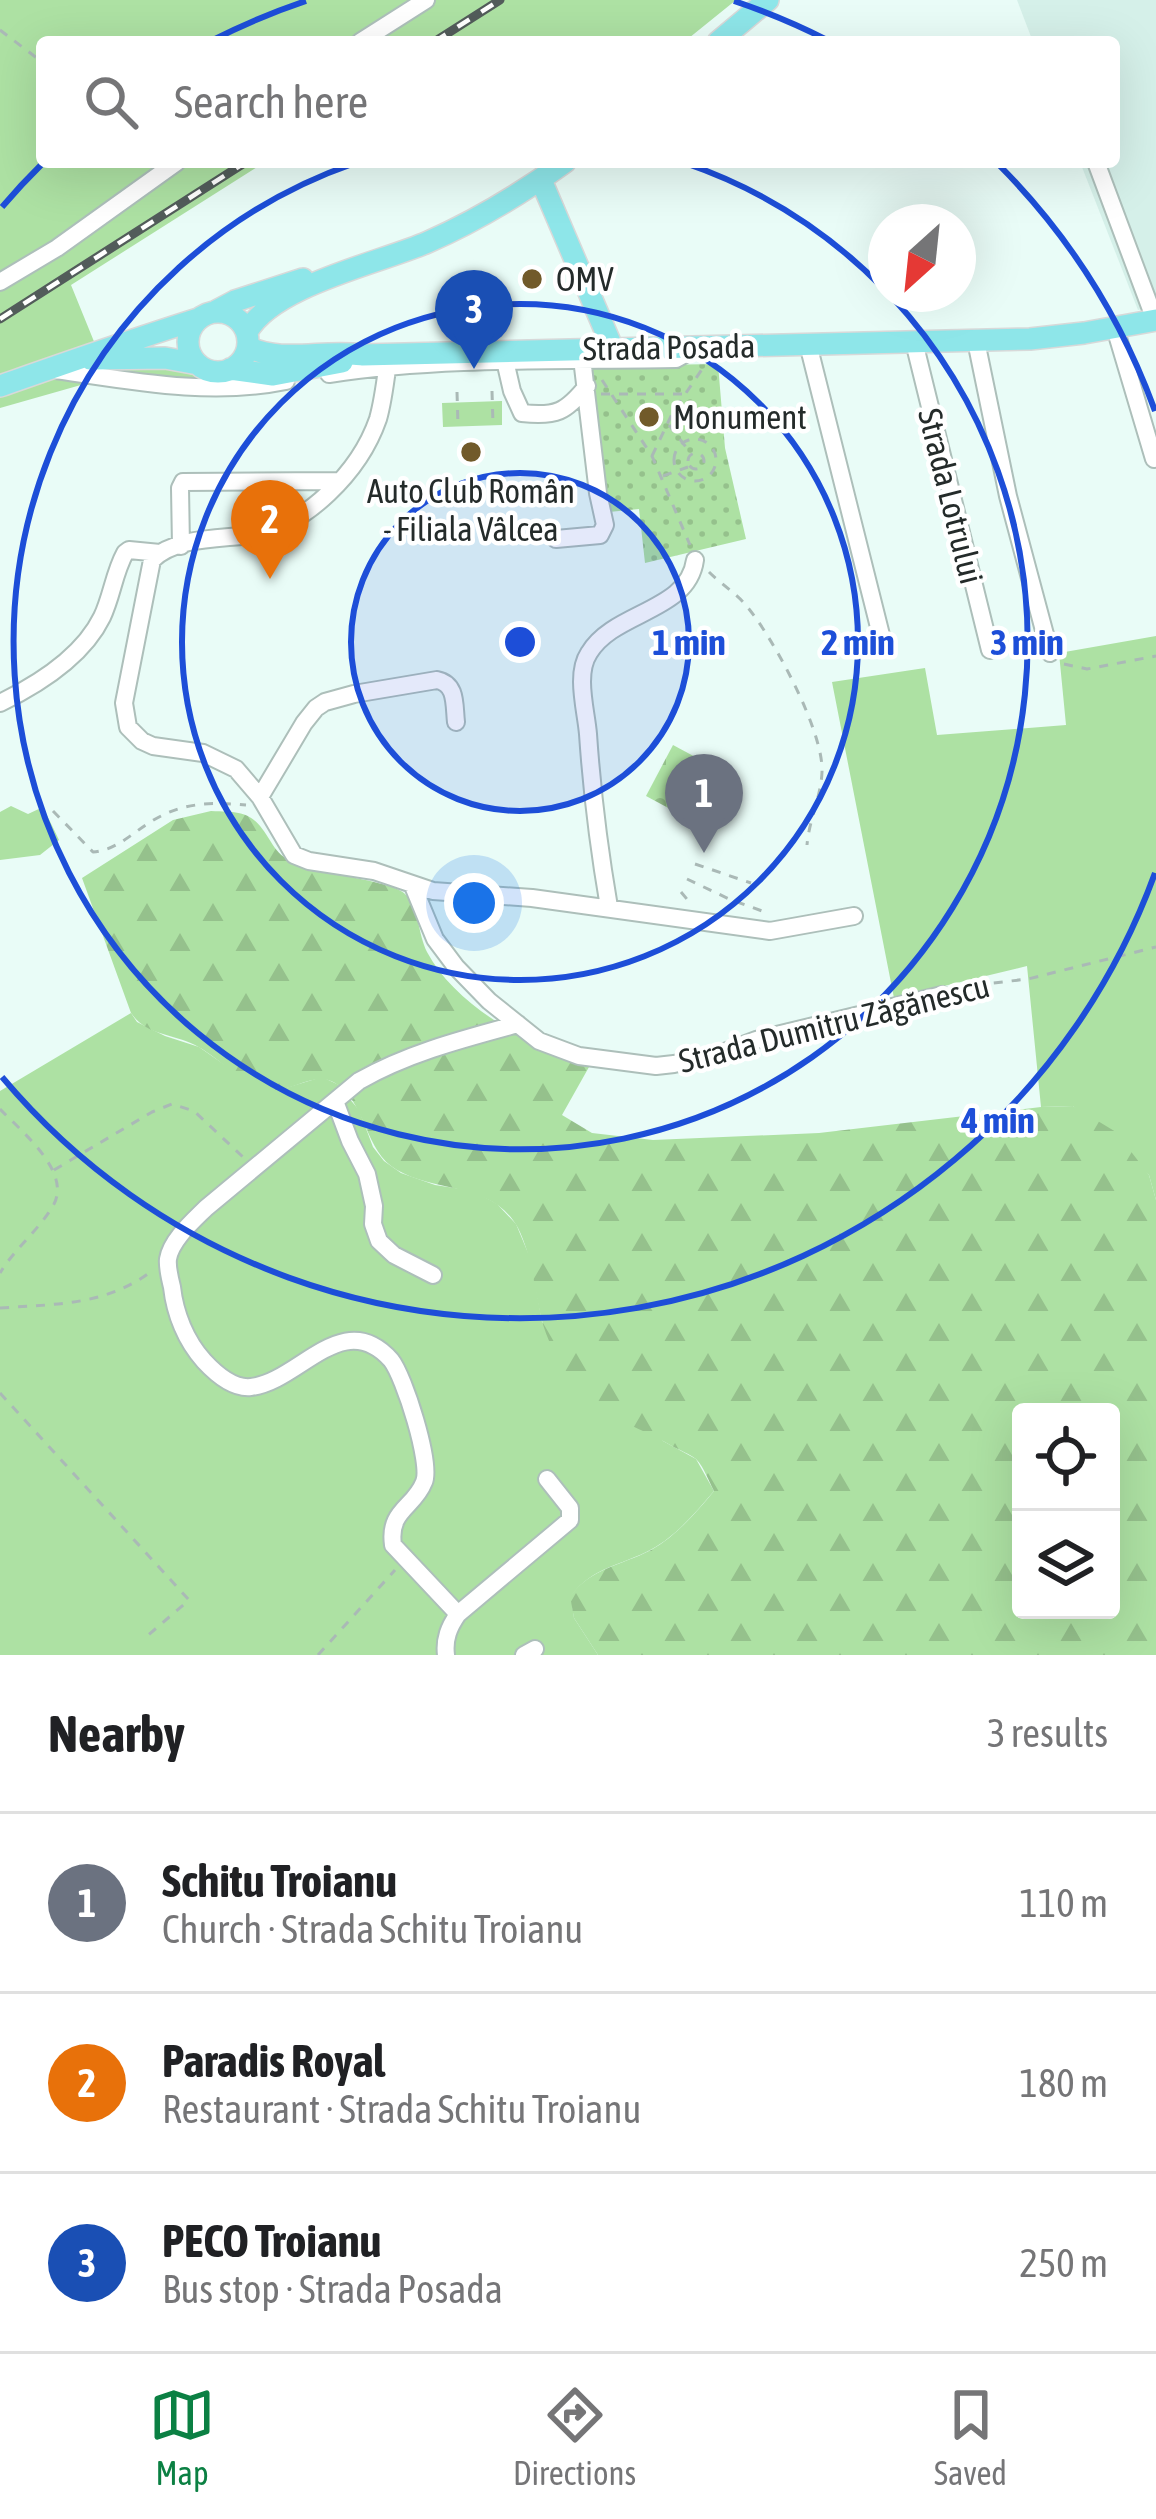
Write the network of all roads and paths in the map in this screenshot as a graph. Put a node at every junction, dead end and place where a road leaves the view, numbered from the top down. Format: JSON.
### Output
{"nodes":[{"id":1,"x":427,"y":0,"type":"edge"},
{"id":2,"x":768,"y":0,"type":"edge"},
{"id":3,"x":0,"y":30,"type":"edge"},
{"id":4,"x":370,"y":36,"type":"edge"},
{"id":5,"x":725,"y":36,"type":"edge"},
{"id":6,"x":36,"y":57,"type":"edge"},
{"id":7,"x":169,"y":168,"type":"edge"},
{"id":8,"x":557,"y":168,"type":"edge"},
{"id":9,"x":1099,"y":168,"type":"edge"},
{"id":10,"x":541,"y":180,"type":"junction"},
{"id":11,"x":327,"y":278,"type":"junction"},
{"id":12,"x":0,"y":282,"type":"edge"},
{"id":13,"x":1149,"y":282,"type":"edge"},
{"id":14,"x":207,"y":315,"type":"junction"},
{"id":15,"x":1156,"y":320,"type":"edge"},
{"id":16,"x":1115,"y":328,"type":"junction"},
{"id":17,"x":247,"y":339,"type":"junction"},
{"id":18,"x":976,"y":341,"type":"junction"},
{"id":19,"x":914,"y":342,"type":"junction"},
{"id":20,"x":808,"y":344,"type":"junction"},
{"id":21,"x":709,"y":347,"type":"junction"},
{"id":22,"x":613,"y":349,"type":"junction"},
{"id":23,"x":362,"y":355,"type":"junction"},
{"id":24,"x":582,"y":355,"type":"junction"},
{"id":25,"x":504,"y":357,"type":"junction"},
{"id":26,"x":83,"y":359,"type":"junction"},
{"id":27,"x":388,"y":360,"type":"junction"},
{"id":28,"x":198,"y":364,"type":"junction"},
{"id":29,"x":48,"y":369,"type":"junction"},
{"id":30,"x":230,"y":369,"type":"junction"},
{"id":31,"x":0,"y":386,"type":"edge"},
{"id":32,"x":592,"y":386,"type":"junction"},
{"id":33,"x":492,"y":391,"type":"dead end"},
{"id":34,"x":457,"y":392,"type":"dead end"},
{"id":35,"x":610,"y":394,"type":"junction"},
{"id":36,"x":684,"y":394,"type":"junction"},
{"id":37,"x":668,"y":424,"type":"junction"},
{"id":38,"x":458,"y":425,"type":"dead end"},
{"id":39,"x":493,"y":425,"type":"dead end"},
{"id":40,"x":683,"y":444,"type":"junction"},
{"id":41,"x":691,"y":454,"type":"junction"},
{"id":42,"x":652,"y":456,"type":"junction"},
{"id":43,"x":1154,"y":458,"type":"edge"},
{"id":44,"x":689,"y":466,"type":"junction"},
{"id":45,"x":678,"y":471,"type":"junction"},
{"id":46,"x":661,"y":477,"type":"junction"},
{"id":47,"x":339,"y":481,"type":"junction"},
{"id":48,"x":556,"y":539,"type":"dead end"},
{"id":49,"x":181,"y":545,"type":"junction"},
{"id":50,"x":160,"y":553,"type":"junction"},
{"id":51,"x":695,"y":560,"type":"junction"},
{"id":52,"x":884,"y":647,"type":"dead end"},
{"id":53,"x":990,"y":650,"type":"dead end"},
{"id":54,"x":1050,"y":653,"type":"joint"},
{"id":55,"x":1156,"y":656,"type":"edge"},
{"id":56,"x":0,"y":703,"type":"edge"},
{"id":57,"x":456,"y":722,"type":"dead end"},
{"id":58,"x":263,"y":802,"type":"junction"},
{"id":59,"x":52,"y":811,"type":"dead end"},
{"id":60,"x":806,"y":845,"type":"dead end"},
{"id":61,"x":695,"y":864,"type":"dead end"},
{"id":62,"x":688,"y":879,"type":"dead end"},
{"id":63,"x":751,"y":883,"type":"dead end"},
{"id":64,"x":412,"y":886,"type":"junction"},
{"id":65,"x":605,"y":907,"type":"junction"},
{"id":66,"x":854,"y":916,"type":"dead end"},
{"id":67,"x":760,"y":930,"type":"junction"},
{"id":68,"x":1156,"y":946,"type":"edge"},
{"id":69,"x":942,"y":994,"type":"joint"},
{"id":70,"x":518,"y":1024,"type":"junction"},
{"id":71,"x":335,"y":1101,"type":"junction"},
{"id":72,"x":0,"y":1109,"type":"edge"},
{"id":73,"x":254,"y":1166,"type":"junction"},
{"id":74,"x":54,"y":1170,"type":"junction"},
{"id":75,"x":168,"y":1257,"type":"junction"},
{"id":76,"x":0,"y":1273,"type":"edge"},
{"id":77,"x":433,"y":1275,"type":"dead end"},
{"id":78,"x":0,"y":1308,"type":"edge"},
{"id":79,"x":0,"y":1393,"type":"edge"},
{"id":80,"x":547,"y":1479,"type":"dead end"},
{"id":81,"x":404,"y":1560,"type":"junction"},
{"id":82,"x":458,"y":1614,"type":"junction"},
{"id":83,"x":146,"y":1637,"type":"dead end"},
{"id":84,"x":318,"y":1655,"type":"edge"},
{"id":85,"x":446,"y":1655,"type":"edge"}],
"edges":[{"from":1,"to":4,"type":"street"},
{"from":2,"to":5,"type":"main road"},
{"from":3,"to":6,"type":"path"},
{"from":7,"to":12,"type":"street"},
{"from":8,"to":10,"type":"main road"},
{"from":9,"to":13,"type":"street"},
{"from":10,"to":11,"type":"main road"},
{"from":10,"to":22,"type":"main road"},
{"from":11,"to":14,"type":"main road"},
{"from":11,"to":17,"type":"main road"},
{"from":13,"to":15,"type":"street"},
{"from":14,"to":17,"type":"main road"},
{"from":14,"to":26,"type":"main road"},
{"from":14,"to":28,"type":"main road"},
{"from":15,"to":16,"type":"main road","name":"Strada Posada"},
{"from":16,"to":18,"type":"main road","name":"Strada Posada"},
{"from":16,"to":43,"type":"street"},
{"from":17,"to":23,"type":"main road","name":"Strada Posada"},
{"from":17,"to":30,"type":"main road"},
{"from":18,"to":19,"type":"main road","name":"Strada Posada"},
{"from":18,"to":54,"type":"street"},
{"from":19,"to":20,"type":"main road","name":"Strada Posada"},
{"from":19,"to":53,"type":"street","name":"Strada Lotrului"},
{"from":20,"to":21,"type":"main road","name":"Strada Posada"},
{"from":20,"to":52,"type":"street"},
{"from":21,"to":22,"type":"main road","name":"Strada Posada"},
{"from":21,"to":24,"type":"street"},
{"from":21,"to":36,"type":"path"},
{"from":22,"to":24,"type":"main road","name":"Strada Posada"},
{"from":23,"to":27,"type":"main road","name":"Strada Posada"},
{"from":23,"to":30,"type":"main road","name":"Strada Posada"},
{"from":24,"to":25,"type":"main road","name":"Strada Posada"},
{"from":24,"to":32,"type":"street"},
{"from":25,"to":27,"type":"main road","name":"Strada Posada"},
{"from":25,"to":32,"type":"street"},
{"from":26,"to":28,"type":"main road"},
{"from":26,"to":29,"type":"main road"},
{"from":27,"to":29,"type":"street"},
{"from":27,"to":47,"type":"street"},
{"from":28,"to":30,"type":"main road"},
{"from":29,"to":31,"type":"main road"},
{"from":32,"to":35,"type":"path"},
{"from":32,"to":35,"type":"path"},
{"from":32,"to":48,"type":"street"},
{"from":33,"to":39,"type":"path"},
{"from":34,"to":38,"type":"path"},
{"from":35,"to":36,"type":"path"},
{"from":35,"to":42,"type":"path"},
{"from":36,"to":37,"type":"path"},
{"from":37,"to":40,"type":"path"},
{"from":37,"to":42,"type":"path"},
{"from":40,"to":41,"type":"path"},
{"from":40,"to":45,"type":"path"},
{"from":40,"to":45,"type":"path"},
{"from":41,"to":44,"type":"path"},
{"from":41,"to":44,"type":"path"},
{"from":42,"to":46,"type":"path"},
{"from":44,"to":45,"type":"path"},
{"from":45,"to":46,"type":"path"},
{"from":46,"to":51,"type":"path"},
{"from":47,"to":49,"type":"street"},
{"from":47,"to":49,"type":"street"},
{"from":49,"to":50,"type":"street"},
{"from":50,"to":56,"type":"street"},
{"from":50,"to":58,"type":"street"},
{"from":51,"to":60,"type":"path"},
{"from":51,"to":65,"type":"street"},
{"from":54,"to":55,"type":"path"},
{"from":57,"to":58,"type":"street"},
{"from":58,"to":59,"type":"path"},
{"from":58,"to":64,"type":"street"},
{"from":61,"to":63,"type":"path"},
{"from":62,"to":67,"type":"path"},
{"from":64,"to":65,"type":"street"},
{"from":64,"to":70,"type":"street","name":"Strada Dumitru Zăgănescu"},
{"from":65,"to":67,"type":"street"},
{"from":66,"to":67,"type":"street"},
{"from":68,"to":69,"type":"path","name":"Strada Dumitru Zăgănescu"},
{"from":69,"to":70,"type":"street","name":"Strada Dumitru Zăgănescu"},
{"from":70,"to":71,"type":"street"},
{"from":71,"to":73,"type":"street"},
{"from":71,"to":77,"type":"street"},
{"from":72,"to":74,"type":"path"},
{"from":73,"to":74,"type":"path"},
{"from":73,"to":75,"type":"street"},
{"from":74,"to":76,"type":"path"},
{"from":75,"to":78,"type":"path"},
{"from":75,"to":81,"type":"street"},
{"from":79,"to":83,"type":"path"},
{"from":80,"to":82,"type":"street"},
{"from":81,"to":82,"type":"street"},
{"from":81,"to":84,"type":"path"},
{"from":82,"to":85,"type":"street"}]}
